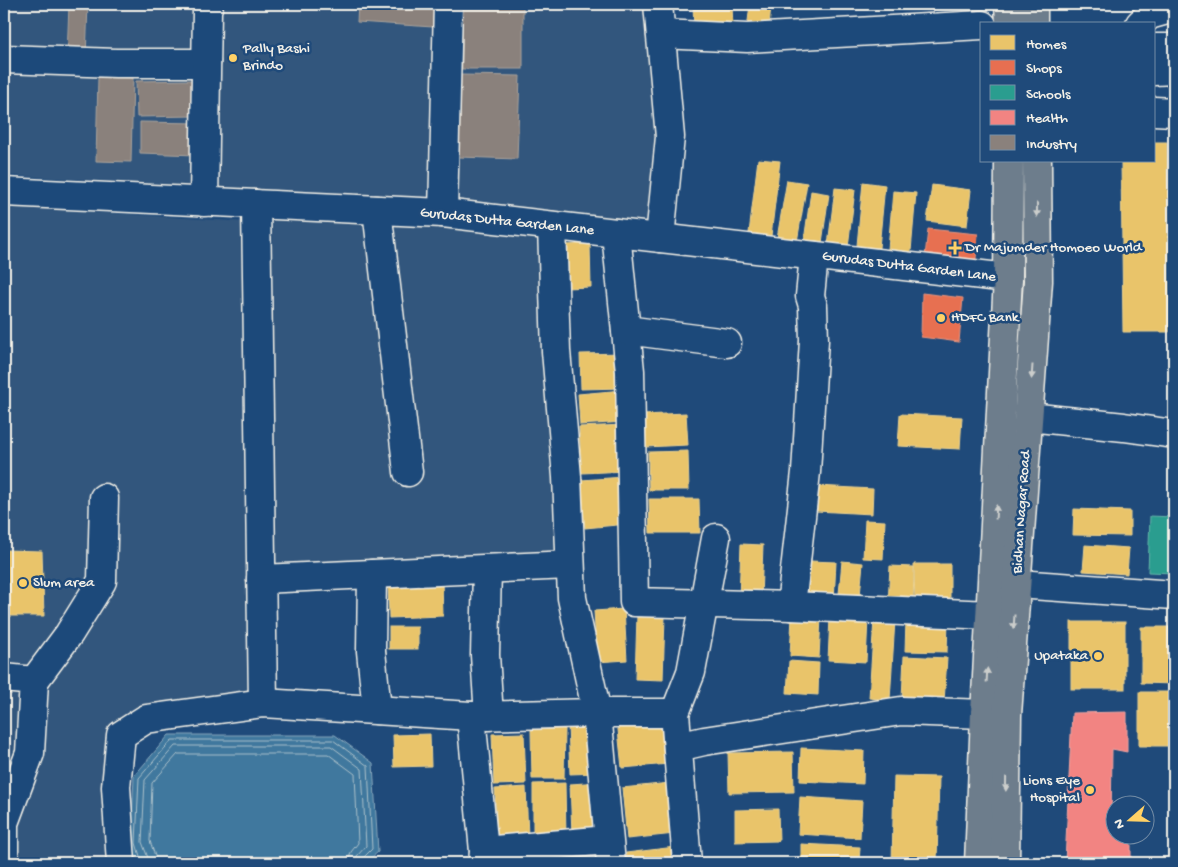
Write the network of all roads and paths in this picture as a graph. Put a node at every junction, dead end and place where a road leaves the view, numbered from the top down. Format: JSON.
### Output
{"nodes":[{"id":1,"x":209,"y":4,"type":"edge"},
{"id":2,"x":448,"y":4,"type":"edge"},
{"id":3,"x":658,"y":4,"type":"edge"},
{"id":4,"x":1009,"y":4,"type":"edge"},
{"id":5,"x":1033,"y":4,"type":"edge"},
{"id":6,"x":1143,"y":4,"type":"edge"},
{"id":7,"x":1174,"y":8,"type":"edge"},
{"id":8,"x":1010,"y":22,"type":"edge"},
{"id":9,"x":1033,"y":22,"type":"edge"},
{"id":10,"x":1121,"y":22,"type":"edge"},
{"id":11,"x":1142,"y":22,"type":"edge"},
{"id":12,"x":1174,"y":24,"type":"edge"},
{"id":13,"x":980,"y":25,"type":"edge"},
{"id":14,"x":1156,"y":25,"type":"edge"},
{"id":15,"x":661,"y":34,"type":"junction"},
{"id":16,"x":1156,"y":48,"type":"edge"},
{"id":17,"x":1174,"y":48,"type":"edge"},
{"id":18,"x":4,"y":58,"type":"edge"},
{"id":19,"x":206,"y":63,"type":"junction"},
{"id":20,"x":1174,"y":70,"type":"edge"},
{"id":21,"x":1156,"y":71,"type":"edge"},
{"id":22,"x":1156,"y":111,"type":"edge"},
{"id":23,"x":1174,"y":112,"type":"edge"},
{"id":24,"x":1009,"y":162,"type":"edge"},
{"id":25,"x":1037,"y":162,"type":"edge"},
{"id":26,"x":4,"y":192,"type":"edge"},
{"id":27,"x":204,"y":202,"type":"junction"},
{"id":28,"x":256,"y":204,"type":"junction"},
{"id":29,"x":377,"y":210,"type":"junction"},
{"id":30,"x":443,"y":213,"type":"junction"},
{"id":31,"x":552,"y":226,"type":"junction"},
{"id":32,"x":616,"y":233,"type":"junction"},
{"id":33,"x":660,"y":238,"type":"junction"},
{"id":34,"x":814,"y":256,"type":"junction"},
{"id":35,"x":1008,"y":278,"type":"junction"},
{"id":36,"x":626,"y":330,"type":"junction"},
{"id":37,"x":727,"y":343,"type":"dead end"},
{"id":38,"x":1028,"y":417,"type":"junction"},
{"id":39,"x":1174,"y":434,"type":"edge"},
{"id":40,"x":408,"y":472,"type":"dead end"},
{"id":41,"x":104,"y":498,"type":"dead end"},
{"id":42,"x":716,"y":538,"type":"dead end"},
{"id":43,"x":570,"y":565,"type":"junction"},
{"id":44,"x":486,"y":569,"type":"junction"},
{"id":45,"x":372,"y":574,"type":"junction"},
{"id":46,"x":261,"y":579,"type":"junction"},
{"id":47,"x":1017,"y":584,"type":"junction"},
{"id":48,"x":1174,"y":595,"type":"edge"},
{"id":49,"x":705,"y":604,"type":"junction"},
{"id":50,"x":790,"y":606,"type":"junction"},
{"id":51,"x":990,"y":615,"type":"junction"},
{"id":52,"x":4,"y":678,"type":"edge"},
{"id":53,"x":34,"y":681,"type":"junction"},
{"id":54,"x":263,"y":703,"type":"junction"},
{"id":55,"x":377,"y":710,"type":"junction"},
{"id":56,"x":597,"y":713,"type":"junction"},
{"id":57,"x":675,"y":713,"type":"junction"},
{"id":58,"x":985,"y":714,"type":"junction"},
{"id":59,"x":480,"y":716,"type":"junction"},
{"id":60,"x":678,"y":747,"type":"junction"},
{"id":61,"x":9,"y":796,"type":"edge"},
{"id":62,"x":609,"y":852,"type":"edge"},
{"id":63,"x":483,"y":857,"type":"edge"},
{"id":64,"x":4,"y":863,"type":"edge"},
{"id":65,"x":121,"y":863,"type":"edge"},
{"id":66,"x":687,"y":863,"type":"edge"},
{"id":67,"x":979,"y":863,"type":"edge"},
{"id":68,"x":1005,"y":863,"type":"edge"}],
"edges":[{"from":1,"to":19,"type":"street"},
{"from":2,"to":30,"type":"street"},
{"from":3,"to":15,"type":"street"},
{"from":4,"to":8,"type":"main road"},
{"from":5,"to":9,"type":"main road"},
{"from":6,"to":10,"type":"street"},
{"from":7,"to":11,"type":"street"},
{"from":12,"to":14,"type":"street"},
{"from":13,"to":15,"type":"street"},
{"from":15,"to":33,"type":"street"},
{"from":16,"to":17,"type":"street"},
{"from":18,"to":19,"type":"street"},
{"from":19,"to":27,"type":"street"},
{"from":20,"to":21,"type":"street"},
{"from":22,"to":23,"type":"street"},
{"from":24,"to":35,"type":"main road","name":"Bidhan Nagar Road"},
{"from":25,"to":38,"type":"main road","name":"Bidhan Nagar Road","one_way":true},
{"from":26,"to":27,"type":"street","name":"Gurudas Dutta Garden Lane"},
{"from":27,"to":28,"type":"street","name":"Gurudas Dutta Garden Lane"},
{"from":28,"to":29,"type":"street","name":"Gurudas Dutta Garden Lane"},
{"from":28,"to":46,"type":"street"},
{"from":29,"to":30,"type":"street","name":"Gurudas Dutta Garden Lane"},
{"from":29,"to":40,"type":"street"},
{"from":30,"to":31,"type":"street","name":"Gurudas Dutta Garden Lane"},
{"from":31,"to":32,"type":"street","name":"Gurudas Dutta Garden Lane"},
{"from":31,"to":43,"type":"street"},
{"from":32,"to":33,"type":"street","name":"Gurudas Dutta Garden Lane"},
{"from":32,"to":36,"type":"street"},
{"from":33,"to":34,"type":"street","name":"Gurudas Dutta Garden Lane"},
{"from":34,"to":35,"type":"street","name":"Gurudas Dutta Garden Lane"},
{"from":34,"to":50,"type":"street"},
{"from":51,"to":35,"type":"main road","name":"Bidhan Nagar Road","one_way":true},
{"from":36,"to":37,"type":"street"},
{"from":36,"to":49,"type":"street"},
{"from":38,"to":39,"type":"street"},
{"from":38,"to":47,"type":"main road","name":"Bidhan Nagar Road"},
{"from":41,"to":53,"type":"street"},
{"from":42,"to":49,"type":"street"},
{"from":43,"to":44,"type":"street"},
{"from":43,"to":56,"type":"street"},
{"from":44,"to":45,"type":"street"},
{"from":44,"to":59,"type":"street"},
{"from":45,"to":46,"type":"street"},
{"from":45,"to":55,"type":"street"},
{"from":46,"to":54,"type":"street"},
{"from":47,"to":48,"type":"street"},
{"from":47,"to":68,"type":"main road","name":"Bidhan Nagar Road","one_way":true},
{"from":49,"to":50,"type":"street"},
{"from":49,"to":57,"type":"street"},
{"from":50,"to":51,"type":"street"},
{"from":58,"to":51,"type":"main road","name":"Bidhan Nagar Road","one_way":true},
{"from":52,"to":53,"type":"street"},
{"from":53,"to":61,"type":"street"},
{"from":54,"to":55,"type":"street"},
{"from":54,"to":65,"type":"street"},
{"from":55,"to":59,"type":"street"},
{"from":56,"to":57,"type":"street"},
{"from":56,"to":59,"type":"street"},
{"from":56,"to":62,"type":"street"},
{"from":57,"to":60,"type":"street"},
{"from":58,"to":60,"type":"street"},
{"from":58,"to":67,"type":"main road","name":"Bidhan Nagar Road"},
{"from":59,"to":63,"type":"street"},
{"from":60,"to":66,"type":"street"},
{"from":61,"to":64,"type":"street"},
{"from":62,"to":63,"type":"street"}]}
